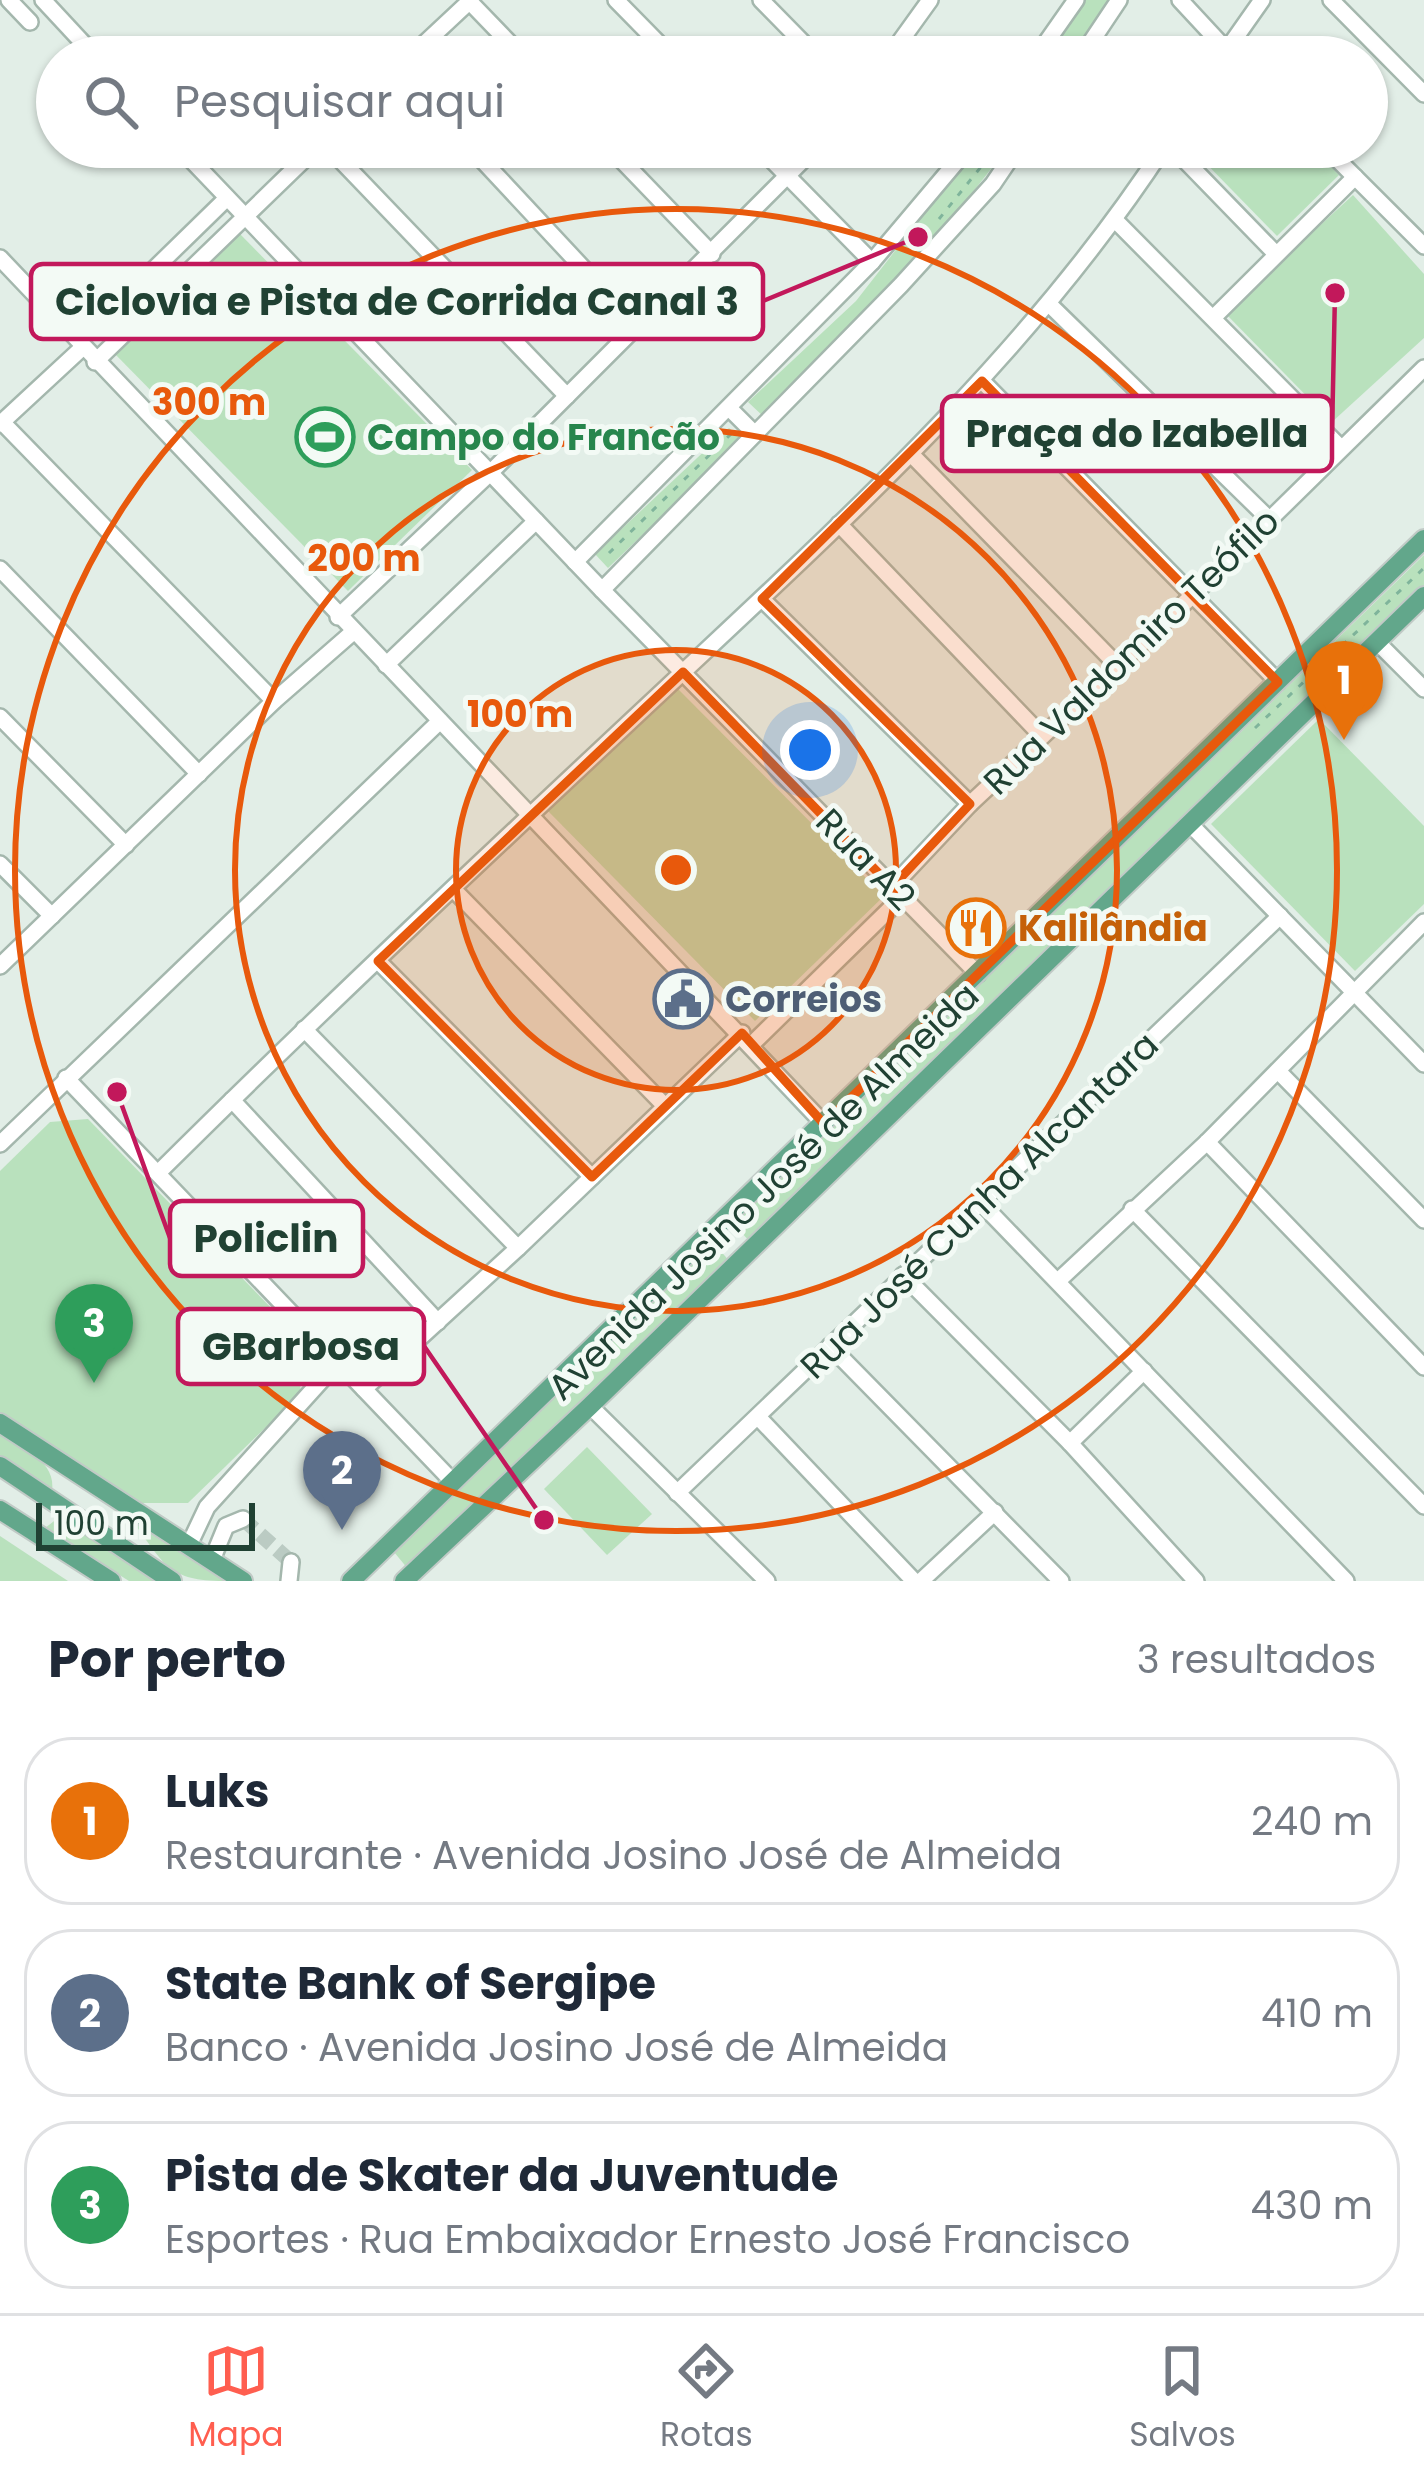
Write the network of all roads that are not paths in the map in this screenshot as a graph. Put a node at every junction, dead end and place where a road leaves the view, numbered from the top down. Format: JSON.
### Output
{"nodes":[{"id":1,"x":9,"y":0,"type":"edge"},
{"id":2,"x":43,"y":0,"type":"edge"},
{"id":3,"x":616,"y":0,"type":"edge"},
{"id":4,"x":761,"y":0,"type":"edge"},
{"id":5,"x":908,"y":0,"type":"edge"},
{"id":6,"x":1076,"y":0,"type":"edge"},
{"id":7,"x":1119,"y":0,"type":"edge"},
{"id":8,"x":1180,"y":0,"type":"edge"},
{"id":9,"x":1262,"y":0,"type":"edge"},
{"id":10,"x":1331,"y":0,"type":"edge"},
{"id":11,"x":470,"y":1,"type":"edge"},
{"id":12,"x":926,"y":7,"type":"edge"},
{"id":13,"x":29,"y":22,"type":"dead end"},
{"id":14,"x":76,"y":36,"type":"edge"},
{"id":15,"x":432,"y":36,"type":"edge"},
{"id":16,"x":503,"y":36,"type":"edge"},
{"id":17,"x":651,"y":36,"type":"edge"},
{"id":18,"x":796,"y":36,"type":"edge"},
{"id":19,"x":905,"y":36,"type":"edge"},
{"id":20,"x":1051,"y":36,"type":"edge"},
{"id":21,"x":1095,"y":36,"type":"edge"},
{"id":22,"x":1211,"y":36,"type":"edge"},
{"id":23,"x":1239,"y":36,"type":"edge"},
{"id":24,"x":1367,"y":36,"type":"edge"},
{"id":25,"x":1388,"y":58,"type":"edge"},
{"id":26,"x":1424,"y":94,"type":"edge"},
{"id":27,"x":198,"y":168,"type":"edge"},
{"id":28,"x":295,"y":168,"type":"edge"},
{"id":29,"x":348,"y":168,"type":"edge"},
{"id":30,"x":490,"y":168,"type":"edge"},
{"id":31,"x":629,"y":168,"type":"edge"},
{"id":32,"x":779,"y":168,"type":"edge"},
{"id":33,"x":798,"y":168,"type":"edge"},
{"id":34,"x":951,"y":168,"type":"edge"},
{"id":35,"x":1004,"y":168,"type":"edge"},
{"id":36,"x":1153,"y":168,"type":"edge"},
{"id":37,"x":1189,"y":168,"type":"edge"},
{"id":38,"x":1346,"y":168,"type":"edge"},
{"id":39,"x":1355,"y":177,"type":"junction"},
{"id":40,"x":789,"y":178,"type":"junction"},
{"id":41,"x":226,"y":198,"type":"junction"},
{"id":42,"x":244,"y":218,"type":"junction"},
{"id":43,"x":1116,"y":221,"type":"junction"},
{"id":44,"x":1424,"y":246,"type":"edge"},
{"id":45,"x":1275,"y":253,"type":"junction"},
{"id":46,"x":712,"y":254,"type":"junction"},
{"id":47,"x":0,"y":258,"type":"edge"},
{"id":48,"x":872,"y":262,"type":"junction"},
{"id":49,"x":1050,"y":305,"type":"junction"},
{"id":50,"x":1214,"y":317,"type":"junction"},
{"id":51,"x":103,"y":319,"type":"dead end"},
{"id":52,"x":638,"y":327,"type":"junction"},
{"id":53,"x":82,"y":348,"type":"junction"},
{"id":54,"x":95,"y":362,"type":"junction"},
{"id":55,"x":1424,"y":368,"type":"edge"},
{"id":56,"x":982,"y":381,"type":"junction"},
{"id":57,"x":568,"y":397,"type":"junction"},
{"id":58,"x":730,"y":409,"type":"junction"},
{"id":59,"x":1,"y":423,"type":"edge"},
{"id":60,"x":749,"y":428,"type":"junction"},
{"id":61,"x":1340,"y":447,"type":"junction"},
{"id":62,"x":911,"y":454,"type":"junction"},
{"id":63,"x":490,"y":473,"type":"junction"},
{"id":64,"x":1269,"y":519,"type":"junction"},
{"id":65,"x":536,"y":521,"type":"junction"},
{"id":66,"x":839,"y":524,"type":"junction"},
{"id":67,"x":1424,"y":539,"type":"edge"},
{"id":68,"x":575,"y":562,"type":"junction"},
{"id":69,"x":0,"y":569,"type":"edge"},
{"id":70,"x":602,"y":590,"type":"junction"},
{"id":71,"x":1193,"y":595,"type":"junction"},
{"id":72,"x":1424,"y":596,"type":"edge"},
{"id":73,"x":762,"y":599,"type":"junction"},
{"id":74,"x":338,"y":617,"type":"junction"},
{"id":75,"x":353,"y":632,"type":"junction"},
{"id":76,"x":1377,"y":642,"type":"junction"},
{"id":77,"x":386,"y":664,"type":"junction"},
{"id":78,"x":1117,"y":665,"type":"junction"},
{"id":79,"x":683,"y":672,"type":"junction"},
{"id":80,"x":1278,"y":682,"type":"junction"},
{"id":81,"x":1424,"y":689,"type":"edge"},
{"id":82,"x":274,"y":700,"type":"junction"},
{"id":83,"x":0,"y":717,"type":"edge"},
{"id":84,"x":440,"y":721,"type":"junction"},
{"id":85,"x":1042,"y":736,"type":"junction"},
{"id":86,"x":199,"y":774,"type":"junction"},
{"id":87,"x":970,"y":805,"type":"junction"},
{"id":88,"x":532,"y":814,"type":"junction"},
{"id":89,"x":1190,"y":824,"type":"junction"},
{"id":90,"x":126,"y":844,"type":"junction"},
{"id":91,"x":0,"y":864,"type":"edge"},
{"id":92,"x":454,"y":890,"type":"junction"},
{"id":93,"x":897,"y":892,"type":"junction"},
{"id":94,"x":52,"y":916,"type":"junction"},
{"id":95,"x":1280,"y":916,"type":"junction"},
{"id":96,"x":1424,"y":922,"type":"edge"},
{"id":97,"x":378,"y":961,"type":"junction"},
{"id":98,"x":0,"y":966,"type":"edge"},
{"id":99,"x":978,"y":974,"type":"junction"},
{"id":100,"x":1353,"y":991,"type":"junction"},
{"id":101,"x":304,"y":1029,"type":"junction"},
{"id":102,"x":747,"y":1039,"type":"junction"},
{"id":103,"x":1424,"y":1064,"type":"edge"},
{"id":104,"x":1278,"y":1071,"type":"junction"},
{"id":105,"x":66,"y":1078,"type":"junction"},
{"id":106,"x":232,"y":1100,"type":"junction"},
{"id":107,"x":665,"y":1106,"type":"junction"},
{"id":108,"x":824,"y":1124,"type":"junction"},
{"id":109,"x":1208,"y":1142,"type":"junction"},
{"id":110,"x":0,"y":1144,"type":"edge"},
{"id":111,"x":158,"y":1173,"type":"junction"},
{"id":112,"x":592,"y":1177,"type":"junction"},
{"id":113,"x":982,"y":1204,"type":"junction"},
{"id":114,"x":1132,"y":1209,"type":"junction"},
{"id":115,"x":1424,"y":1220,"type":"edge"},
{"id":116,"x":718,"y":1225,"type":"junction"},
{"id":117,"x":518,"y":1248,"type":"junction"},
{"id":118,"x":746,"y":1252,"type":"junction"},
{"id":119,"x":903,"y":1275,"type":"junction"},
{"id":120,"x":1058,"y":1281,"type":"junction"},
{"id":121,"x":438,"y":1322,"type":"junction"},
{"id":122,"x":830,"y":1346,"type":"junction"},
{"id":123,"x":338,"y":1362,"type":"junction"},
{"id":124,"x":1424,"y":1366,"type":"edge"},
{"id":125,"x":1144,"y":1371,"type":"junction"},
{"id":126,"x":364,"y":1389,"type":"junction"},
{"id":127,"x":590,"y":1406,"type":"junction"},
{"id":128,"x":759,"y":1418,"type":"junction"},
{"id":129,"x":0,"y":1423,"type":"edge"},
{"id":130,"x":1070,"y":1443,"type":"junction"},
{"id":131,"x":0,"y":1466,"type":"edge"},
{"id":132,"x":453,"y":1482,"type":"junction"},
{"id":133,"x":676,"y":1492,"type":"junction"},
{"id":134,"x":1424,"y":1506,"type":"edge"},
{"id":135,"x":0,"y":1510,"type":"edge"},
{"id":136,"x":995,"y":1512,"type":"junction"},
{"id":137,"x":243,"y":1519,"type":"dead end"},
{"id":138,"x":189,"y":1545,"type":"junction"},
{"id":139,"x":380,"y":1553,"type":"junction"},
{"id":140,"x":212,"y":1560,"type":"junction"},
{"id":141,"x":291,"y":1562,"type":"dead end"},
{"id":142,"x":406,"y":1579,"type":"edge"},
{"id":143,"x":765,"y":1580,"type":"edge"},
{"id":144,"x":111,"y":1581,"type":"edge"},
{"id":145,"x":172,"y":1581,"type":"edge"},
{"id":146,"x":243,"y":1581,"type":"edge"},
{"id":147,"x":290,"y":1581,"type":"edge"},
{"id":148,"x":351,"y":1581,"type":"edge"},
{"id":149,"x":918,"y":1581,"type":"edge"},
{"id":150,"x":1061,"y":1581,"type":"edge"},
{"id":151,"x":1196,"y":1581,"type":"edge"},
{"id":152,"x":1346,"y":1581,"type":"edge"}],
"edges":[{"from":1,"to":13,"type":"street"},
{"from":2,"to":14,"type":"street"},
{"from":3,"to":17,"type":"street"},
{"from":4,"to":18,"type":"street"},
{"from":5,"to":12,"type":"street"},
{"from":6,"to":20,"type":"street"},
{"from":7,"to":21,"type":"street"},
{"from":8,"to":22,"type":"street"},
{"from":9,"to":23,"type":"street"},
{"from":10,"to":24,"type":"street"},
{"from":11,"to":15,"type":"street"},
{"from":11,"to":16,"type":"street"},
{"from":12,"to":19,"type":"street"},
{"from":25,"to":26,"type":"street"},
{"from":27,"to":41,"type":"street","name":"Rua A2"},
{"from":28,"to":42,"type":"street"},
{"from":29,"to":57,"type":"street"},
{"from":30,"to":52,"type":"street"},
{"from":31,"to":46,"type":"street"},
{"from":32,"to":40,"type":"street"},
{"from":33,"to":40,"type":"street"},
{"from":34,"to":48,"type":"street"},
{"from":35,"to":60,"type":"street"},
{"from":36,"to":43,"type":"street"},
{"from":37,"to":45,"type":"street"},
{"from":38,"to":39,"type":"street"},
{"from":39,"to":44,"type":"street"},
{"from":39,"to":45,"type":"street"},
{"from":40,"to":46,"type":"street"},
{"from":40,"to":48,"type":"street"},
{"from":41,"to":42,"type":"street","name":"Rua A2"},
{"from":41,"to":51,"type":"street"},
{"from":42,"to":54,"type":"street"},
{"from":42,"to":63,"type":"street","name":"Rua A2"},
{"from":43,"to":49,"type":"street"},
{"from":43,"to":50,"type":"street"},
{"from":45,"to":50,"type":"street"},
{"from":46,"to":52,"type":"street"},
{"from":47,"to":53,"type":"street"},
{"from":48,"to":58,"type":"street"},
{"from":49,"to":56,"type":"street"},
{"from":49,"to":64,"type":"street"},
{"from":50,"to":61,"type":"street"},
{"from":52,"to":57,"type":"street"},
{"from":53,"to":54,"type":"street"},
{"from":53,"to":59,"type":"street"},
{"from":54,"to":74,"type":"street"},
{"from":55,"to":61,"type":"street","name":"Rua Valdomiro Teófilo"},
{"from":56,"to":62,"type":"street"},
{"from":56,"to":71,"type":"street"},
{"from":57,"to":63,"type":"street"},
{"from":58,"to":60,"type":"street"},
{"from":58,"to":68,"type":"street"},
{"from":59,"to":82,"type":"street"},
{"from":60,"to":70,"type":"street"},
{"from":61,"to":64,"type":"street","name":"Rua Valdomiro Teófilo"},
{"from":62,"to":66,"type":"street"},
{"from":62,"to":78,"type":"street"},
{"from":63,"to":65,"type":"street","name":"Rua A2"},
{"from":63,"to":74,"type":"street"},
{"from":64,"to":71,"type":"street","name":"Rua Valdomiro Teófilo"},
{"from":65,"to":68,"type":"street","name":"Rua A2"},
{"from":65,"to":77,"type":"street"},
{"from":66,"to":73,"type":"street"},
{"from":66,"to":85,"type":"street"},
{"from":67,"to":80,"type":"main road","name":"Avenida Josino José de Almeida"},
{"from":68,"to":70,"type":"street","name":"Rua A2"},
{"from":69,"to":86,"type":"street"},
{"from":70,"to":79,"type":"street","name":"Rua A2"},
{"from":71,"to":78,"type":"street","name":"Rua Valdomiro Teófilo"},
{"from":71,"to":80,"type":"street"},
{"from":72,"to":76,"type":"main road","name":"Avenida Josino José de Almeida"},
{"from":73,"to":79,"type":"street"},
{"from":73,"to":87,"type":"street"},
{"from":74,"to":75,"type":"street"},
{"from":75,"to":77,"type":"street"},
{"from":75,"to":82,"type":"street"},
{"from":76,"to":81,"type":"street"},
{"from":76,"to":89,"type":"main road","name":"Avenida Josino José de Almeida"},
{"from":77,"to":84,"type":"street"},
{"from":78,"to":85,"type":"street","name":"Rua Valdomiro Teófilo"},
{"from":79,"to":88,"type":"street"},
{"from":79,"to":93,"type":"street","name":"Rua A2"},
{"from":80,"to":99,"type":"main road","name":"Avenida Josino José de Almeida"},
{"from":82,"to":86,"type":"street"},
{"from":83,"to":90,"type":"street"},
{"from":84,"to":88,"type":"street"},
{"from":84,"to":105,"type":"street"},
{"from":85,"to":87,"type":"street","name":"Rua Valdomiro Teófilo"},
{"from":86,"to":90,"type":"street"},
{"from":87,"to":93,"type":"street","name":"Rua Valdomiro Teófilo"},
{"from":88,"to":92,"type":"street"},
{"from":88,"to":102,"type":"street"},
{"from":89,"to":95,"type":"street"},
{"from":89,"to":118,"type":"main road","name":"Avenida Josino José de Almeida"},
{"from":90,"to":94,"type":"street"},
{"from":91,"to":94,"type":"street"},
{"from":92,"to":97,"type":"street"},
{"from":92,"to":107,"type":"street"},
{"from":93,"to":99,"type":"street","name":"Rua A2"},
{"from":93,"to":102,"type":"street","name":"Rua Valdomiro Teófilo"},
{"from":94,"to":98,"type":"street"},
{"from":95,"to":100,"type":"street"},
{"from":95,"to":113,"type":"street","name":"Rua José Cunha Alcantara"},
{"from":96,"to":100,"type":"street"},
{"from":97,"to":101,"type":"street"},
{"from":97,"to":112,"type":"street"},
{"from":99,"to":108,"type":"main road","name":"Avenida Josino José de Almeida"},
{"from":100,"to":103,"type":"street"},
{"from":100,"to":104,"type":"street"},
{"from":101,"to":106,"type":"street"},
{"from":101,"to":117,"type":"street"},
{"from":102,"to":107,"type":"street","name":"Rua Valdomiro Teófilo"},
{"from":102,"to":108,"type":"street"},
{"from":104,"to":109,"type":"street"},
{"from":104,"to":115,"type":"street"},
{"from":105,"to":110,"type":"street"},
{"from":105,"to":111,"type":"street"},
{"from":106,"to":111,"type":"street"},
{"from":106,"to":121,"type":"street"},
{"from":107,"to":112,"type":"street","name":"Rua Valdomiro Teófilo"},
{"from":108,"to":116,"type":"main road","name":"Avenida Josino José de Almeida"},
{"from":109,"to":114,"type":"street"},
{"from":109,"to":124,"type":"street"},
{"from":111,"to":123,"type":"street"},
{"from":112,"to":117,"type":"street","name":"Rua Valdomiro Teófilo"},
{"from":113,"to":119,"type":"street","name":"Rua José Cunha Alcantara"},
{"from":113,"to":120,"type":"street"},
{"from":114,"to":120,"type":"street"},
{"from":114,"to":134,"type":"street"},
{"from":116,"to":118,"type":"main road"},
{"from":116,"to":132,"type":"main road","name":"Avenida Josino José de Almeida"},
{"from":117,"to":121,"type":"street","name":"Rua Valdomiro Teófilo"},
{"from":118,"to":127,"type":"main road","name":"Avenida Josino José de Almeida"},
{"from":119,"to":122,"type":"street","name":"Rua José Cunha Alcantara"},
{"from":119,"to":130,"type":"street"},
{"from":120,"to":125,"type":"street"},
{"from":121,"to":126,"type":"street","name":"Rua Valdomiro Teófilo"},
{"from":122,"to":128,"type":"street","name":"Rua José Cunha Alcantara"},
{"from":122,"to":136,"type":"street"},
{"from":123,"to":126,"type":"street"},
{"from":123,"to":138,"type":"street"},
{"from":125,"to":130,"type":"street"},
{"from":125,"to":152,"type":"street"},
{"from":126,"to":132,"type":"street"},
{"from":127,"to":133,"type":"street"},
{"from":127,"to":142,"type":"main road","name":"Avenida Josino José de Almeida"},
{"from":128,"to":133,"type":"street","name":"Rua José Cunha Alcantara"},
{"from":128,"to":149,"type":"street"},
{"from":129,"to":138,"type":"main road"},
{"from":130,"to":151,"type":"street"},
{"from":131,"to":145,"type":"main road"},
{"from":132,"to":139,"type":"main road","name":"Avenida Josino José de Almeida"},
{"from":133,"to":143,"type":"street"},
{"from":135,"to":144,"type":"main road"},
{"from":136,"to":149,"type":"street"},
{"from":136,"to":150,"type":"street"},
{"from":137,"to":140,"type":"street"},
{"from":138,"to":140,"type":"main road"},
{"from":139,"to":142,"type":"main road"},
{"from":139,"to":148,"type":"main road","name":"Avenida Josino José de Almeida"},
{"from":140,"to":146,"type":"main road"},
{"from":141,"to":147,"type":"street"}]}
